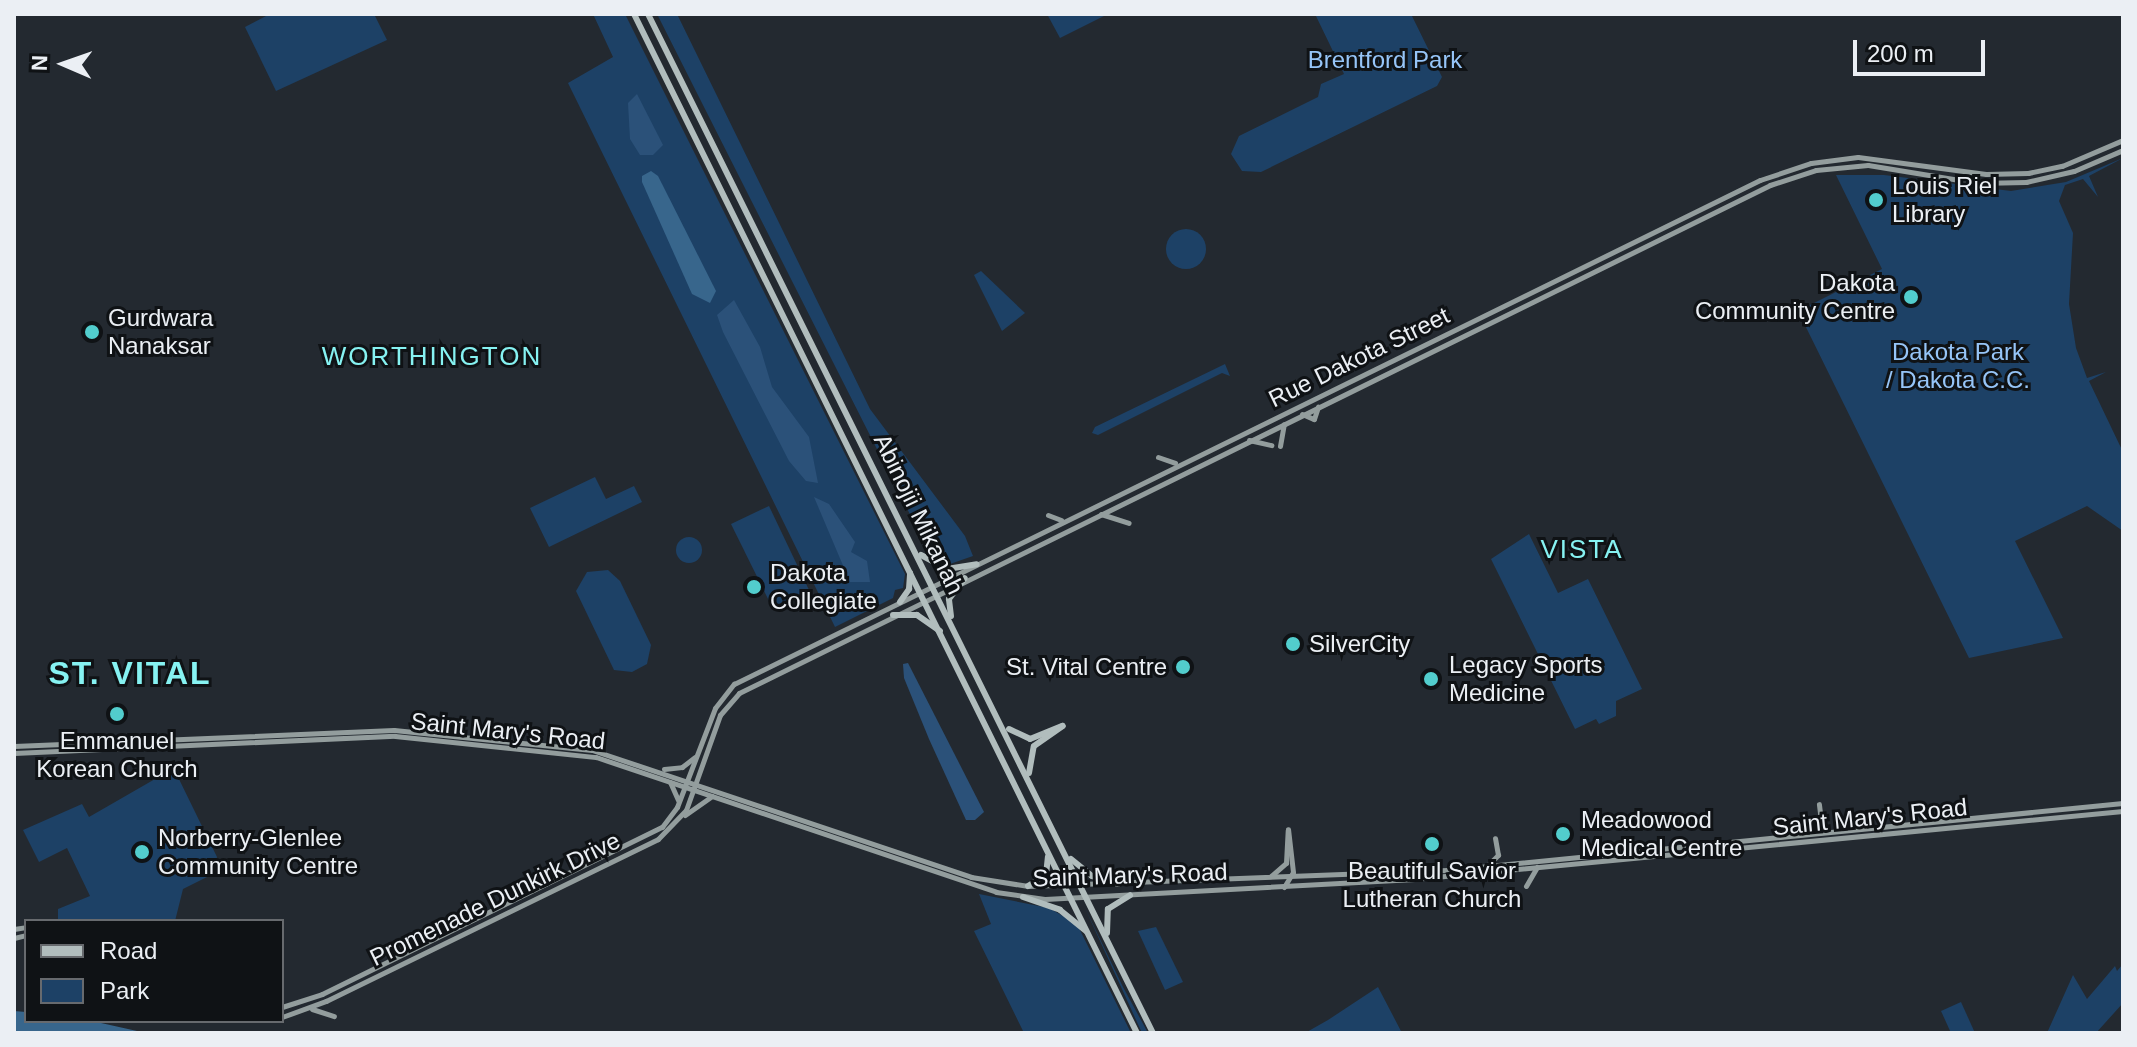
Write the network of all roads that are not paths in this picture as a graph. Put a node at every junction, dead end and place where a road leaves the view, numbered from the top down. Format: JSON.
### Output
{"nodes":[{"id":1,"x":634,"y":14,"type":"edge"},
{"id":2,"x":648,"y":14,"type":"edge"},
{"id":3,"x":2123,"y":140,"type":"edge"},
{"id":4,"x":2123,"y":150,"type":"edge"},
{"id":5,"x":1284,"y":423,"type":"junction"},
{"id":6,"x":1248,"y":440,"type":"junction"},
{"id":7,"x":1271,"y":445,"type":"dead end"},
{"id":8,"x":1280,"y":446,"type":"dead end"},
{"id":9,"x":1188,"y":460,"type":"junction"},
{"id":10,"x":1155,"y":476,"type":"junction"},
{"id":11,"x":1096,"y":514,"type":"junction"},
{"id":12,"x":1048,"y":515,"type":"dead end"},
{"id":13,"x":1066,"y":519,"type":"junction"},
{"id":14,"x":1129,"y":523,"type":"dead end"},
{"id":15,"x":918,"y":553,"type":"junction"},
{"id":16,"x":905,"y":558,"type":"junction"},
{"id":17,"x":977,"y":564,"type":"junction"},
{"id":18,"x":965,"y":578,"type":"junction"},
{"id":19,"x":934,"y":585,"type":"junction"},
{"id":20,"x":936,"y":593,"type":"junction"},
{"id":21,"x":924,"y":595,"type":"junction"},
{"id":22,"x":900,"y":602,"type":"junction"},
{"id":23,"x":893,"y":615,"type":"junction"},
{"id":24,"x":954,"y":627,"type":"junction"},
{"id":25,"x":846,"y":629,"type":"junction"},
{"id":26,"x":943,"y":634,"type":"junction"},
{"id":27,"x":850,"y":637,"type":"junction"},
{"id":28,"x":1004,"y":724,"type":"junction"},
{"id":29,"x":420,"y":736,"type":"junction"},
{"id":30,"x":14,"y":746,"type":"edge"},
{"id":31,"x":14,"y":753,"type":"edge"},
{"id":32,"x":698,"y":753,"type":"junction"},
{"id":33,"x":658,"y":772,"type":"junction"},
{"id":34,"x":1029,"y":776,"type":"junction"},
{"id":35,"x":687,"y":782,"type":"junction"},
{"id":36,"x":697,"y":782,"type":"junction"},
{"id":37,"x":695,"y":789,"type":"junction"},
{"id":38,"x":714,"y":796,"type":"junction"},
{"id":39,"x":2123,"y":803,"type":"edge"},
{"id":40,"x":1819,"y":804,"type":"dead end"},
{"id":41,"x":677,"y":807,"type":"junction"},
{"id":42,"x":2123,"y":811,"type":"edge"},
{"id":43,"x":1991,"y":816,"type":"junction"},
{"id":44,"x":681,"y":818,"type":"junction"},
{"id":45,"x":1919,"y":823,"type":"junction"},
{"id":46,"x":1984,"y":824,"type":"junction"},
{"id":47,"x":1920,"y":830,"type":"junction"},
{"id":48,"x":1803,"y":834,"type":"junction"},
{"id":49,"x":1495,"y":838,"type":"dead end"},
{"id":50,"x":1044,"y":842,"type":"junction"},
{"id":51,"x":1065,"y":853,"type":"junction"},
{"id":52,"x":1487,"y":866,"type":"junction"},
{"id":53,"x":1537,"y":867,"type":"junction"},
{"id":54,"x":1315,"y":876,"type":"junction"},
{"id":55,"x":1327,"y":876,"type":"junction"},
{"id":56,"x":1293,"y":877,"type":"junction"},
{"id":57,"x":1266,"y":878,"type":"junction"},
{"id":58,"x":1118,"y":884,"type":"junction"},
{"id":59,"x":1321,"y":885,"type":"junction"},
{"id":60,"x":1028,"y":886,"type":"junction"},
{"id":61,"x":1081,"y":886,"type":"junction"},
{"id":62,"x":1306,"y":886,"type":"junction"},
{"id":63,"x":1526,"y":886,"type":"dead end"},
{"id":64,"x":1066,"y":887,"type":"junction"},
{"id":65,"x":1284,"y":887,"type":"junction"},
{"id":66,"x":1130,"y":895,"type":"junction"},
{"id":67,"x":1023,"y":897,"type":"junction"},
{"id":68,"x":1087,"y":898,"type":"junction"},
{"id":69,"x":1072,"y":899,"type":"junction"},
{"id":70,"x":1089,"y":934,"type":"junction"},
{"id":71,"x":1108,"y":941,"type":"junction"},
{"id":72,"x":284,"y":1006,"type":"edge"},
{"id":73,"x":307,"y":1009,"type":"junction"},
{"id":74,"x":284,"y":1016,"type":"edge"},
{"id":75,"x":334,"y":1016,"type":"dead end"},
{"id":76,"x":1137,"y":1033,"type":"edge"},
{"id":77,"x":1153,"y":1033,"type":"edge"}],
"edges":[{"from":1,"to":16,"type":"main road","name":"Abinojii Mikanah"},
{"from":2,"to":15,"type":"main road","name":"Abinojii Mikanah"},
{"from":3,"to":9,"type":"main road","name":"Rue Dakota Street"},
{"from":4,"to":5,"type":"main road","name":"Rue Dakota Street"},
{"from":5,"to":6,"type":"main road","name":"Rue Dakota Street"},
{"from":5,"to":8,"type":"main road"},
{"from":6,"to":7,"type":"main road"},
{"from":6,"to":11,"type":"main road","name":"Rue Dakota Street"},
{"from":9,"to":10,"type":"main road","name":"Rue Dakota Street"},
{"from":9,"to":10,"type":"main road"},
{"from":10,"to":13,"type":"main road","name":"Rue Dakota Street"},
{"from":11,"to":14,"type":"main road"},
{"from":11,"to":18,"type":"main road","name":"Rue Dakota Street"},
{"from":12,"to":13,"type":"main road"},
{"from":13,"to":17,"type":"main road","name":"Rue Dakota Street"},
{"from":15,"to":17,"type":"main road"},
{"from":15,"to":19,"type":"main road","name":"Abinojii Mikanah"},
{"from":16,"to":21,"type":"main road","name":"Abinojii Mikanah"},
{"from":16,"to":22,"type":"main road"},
{"from":17,"to":19,"type":"main road","name":"Rue Dakota Street"},
{"from":18,"to":20,"type":"main road","name":"Rue Dakota Street"},
{"from":18,"to":24,"type":"main road"},
{"from":19,"to":20,"type":"main road","name":"Abinojii Mikanah"},
{"from":19,"to":21,"type":"main road","name":"Rue Dakota Street"},
{"from":20,"to":21,"type":"main road","name":"Rue Dakota Street"},
{"from":20,"to":24,"type":"main road","name":"Abinojii Mikanah"},
{"from":21,"to":22,"type":"main road","name":"Rue Dakota Street"},
{"from":21,"to":23,"type":"main road","name":"Rue Dakota Street"},
{"from":21,"to":26,"type":"main road","name":"Abinojii Mikanah"},
{"from":22,"to":25,"type":"main road","name":"Rue Dakota Street"},
{"from":23,"to":26,"type":"main road"},
{"from":23,"to":27,"type":"main road","name":"Rue Dakota Street"},
{"from":24,"to":28,"type":"main road","name":"Abinojii Mikanah"},
{"from":25,"to":27,"type":"main road"},
{"from":25,"to":32,"type":"main road","name":"Rue Dakota Street"},
{"from":26,"to":50,"type":"main road","name":"Abinojii Mikanah"},
{"from":27,"to":36,"type":"main road","name":"Rue Dakota Street"},
{"from":28,"to":34,"type":"main road","name":"Abinojii Mikanah"},
{"from":28,"to":34,"type":"main road"},
{"from":29,"to":30,"type":"main road","name":"Saint Mary's Road"},
{"from":29,"to":31,"type":"main road","name":"Saint Mary's Road"},
{"from":29,"to":33,"type":"main road","name":"Saint Mary's Road"},
{"from":32,"to":33,"type":"main road"},
{"from":32,"to":35,"type":"main road","name":"Rue Dakota Street"},
{"from":33,"to":35,"type":"main road","name":"Saint Mary's Road"},
{"from":33,"to":41,"type":"main road"},
{"from":34,"to":51,"type":"main road","name":"Abinojii Mikanah"},
{"from":35,"to":36,"type":"main road","name":"Saint Mary's Road"},
{"from":35,"to":37,"type":"main road","name":"Saint Mary's Road"},
{"from":35,"to":41,"type":"main road","name":"Promenade Dunkirk Drive"},
{"from":36,"to":37,"type":"main road","name":"Promenade Dunkirk Drive"},
{"from":36,"to":60,"type":"main road","name":"Saint Mary's Road"},
{"from":37,"to":38,"type":"main road","name":"Saint Mary's Road"},
{"from":37,"to":44,"type":"main road","name":"Promenade Dunkirk Drive"},
{"from":38,"to":44,"type":"main road"},
{"from":38,"to":67,"type":"main road","name":"Saint Mary's Road"},
{"from":39,"to":43,"type":"main road","name":"Saint Mary's Road"},
{"from":40,"to":48,"type":"main road"},
{"from":41,"to":72,"type":"main road","name":"Promenade Dunkirk Drive"},
{"from":42,"to":46,"type":"main road","name":"Saint Mary's Road"},
{"from":43,"to":45,"type":"main road","name":"Saint Mary's Road"},
{"from":43,"to":46,"type":"main road"},
{"from":44,"to":73,"type":"main road","name":"Promenade Dunkirk Drive"},
{"from":45,"to":47,"type":"main road"},
{"from":45,"to":48,"type":"main road","name":"Saint Mary's Road"},
{"from":46,"to":47,"type":"main road","name":"Saint Mary's Road"},
{"from":47,"to":53,"type":"main road","name":"Saint Mary's Road"},
{"from":48,"to":52,"type":"main road","name":"Saint Mary's Road"},
{"from":49,"to":52,"type":"main road"},
{"from":50,"to":60,"type":"main road"},
{"from":50,"to":64,"type":"main road","name":"Abinojii Mikanah"},
{"from":51,"to":58,"type":"main road"},
{"from":51,"to":61,"type":"main road","name":"Abinojii Mikanah"},
{"from":52,"to":55,"type":"main road","name":"Saint Mary's Road"},
{"from":53,"to":59,"type":"main road","name":"Saint Mary's Road"},
{"from":53,"to":63,"type":"main road"},
{"from":54,"to":55,"type":"main road","name":"Saint Mary's Road"},
{"from":54,"to":56,"type":"main road","name":"Saint Mary's Road"},
{"from":54,"to":62,"type":"main road"},
{"from":55,"to":59,"type":"main road"},
{"from":56,"to":57,"type":"main road","name":"Saint Mary's Road"},
{"from":56,"to":57,"type":"main road"},
{"from":56,"to":65,"type":"main road"},
{"from":57,"to":58,"type":"main road","name":"Saint Mary's Road"},
{"from":58,"to":61,"type":"main road","name":"Saint Mary's Road"},
{"from":59,"to":62,"type":"main road","name":"Saint Mary's Road"},
{"from":60,"to":64,"type":"main road","name":"Saint Mary's Road"},
{"from":61,"to":64,"type":"main road","name":"Saint Mary's Road"},
{"from":61,"to":68,"type":"main road","name":"Abinojii Mikanah"},
{"from":62,"to":65,"type":"main road","name":"Saint Mary's Road"},
{"from":64,"to":69,"type":"main road","name":"Abinojii Mikanah"},
{"from":65,"to":66,"type":"main road","name":"Saint Mary's Road"},
{"from":66,"to":68,"type":"main road","name":"Saint Mary's Road"},
{"from":66,"to":71,"type":"main road"},
{"from":67,"to":69,"type":"main road","name":"Saint Mary's Road"},
{"from":67,"to":70,"type":"main road"},
{"from":68,"to":69,"type":"main road","name":"Saint Mary's Road"},
{"from":68,"to":71,"type":"main road","name":"Abinojii Mikanah"},
{"from":69,"to":70,"type":"main road","name":"Abinojii Mikanah"},
{"from":70,"to":76,"type":"main road","name":"Abinojii Mikanah"},
{"from":71,"to":77,"type":"main road","name":"Abinojii Mikanah"},
{"from":73,"to":74,"type":"main road","name":"Promenade Dunkirk Drive"},
{"from":73,"to":75,"type":"main road"}]}
